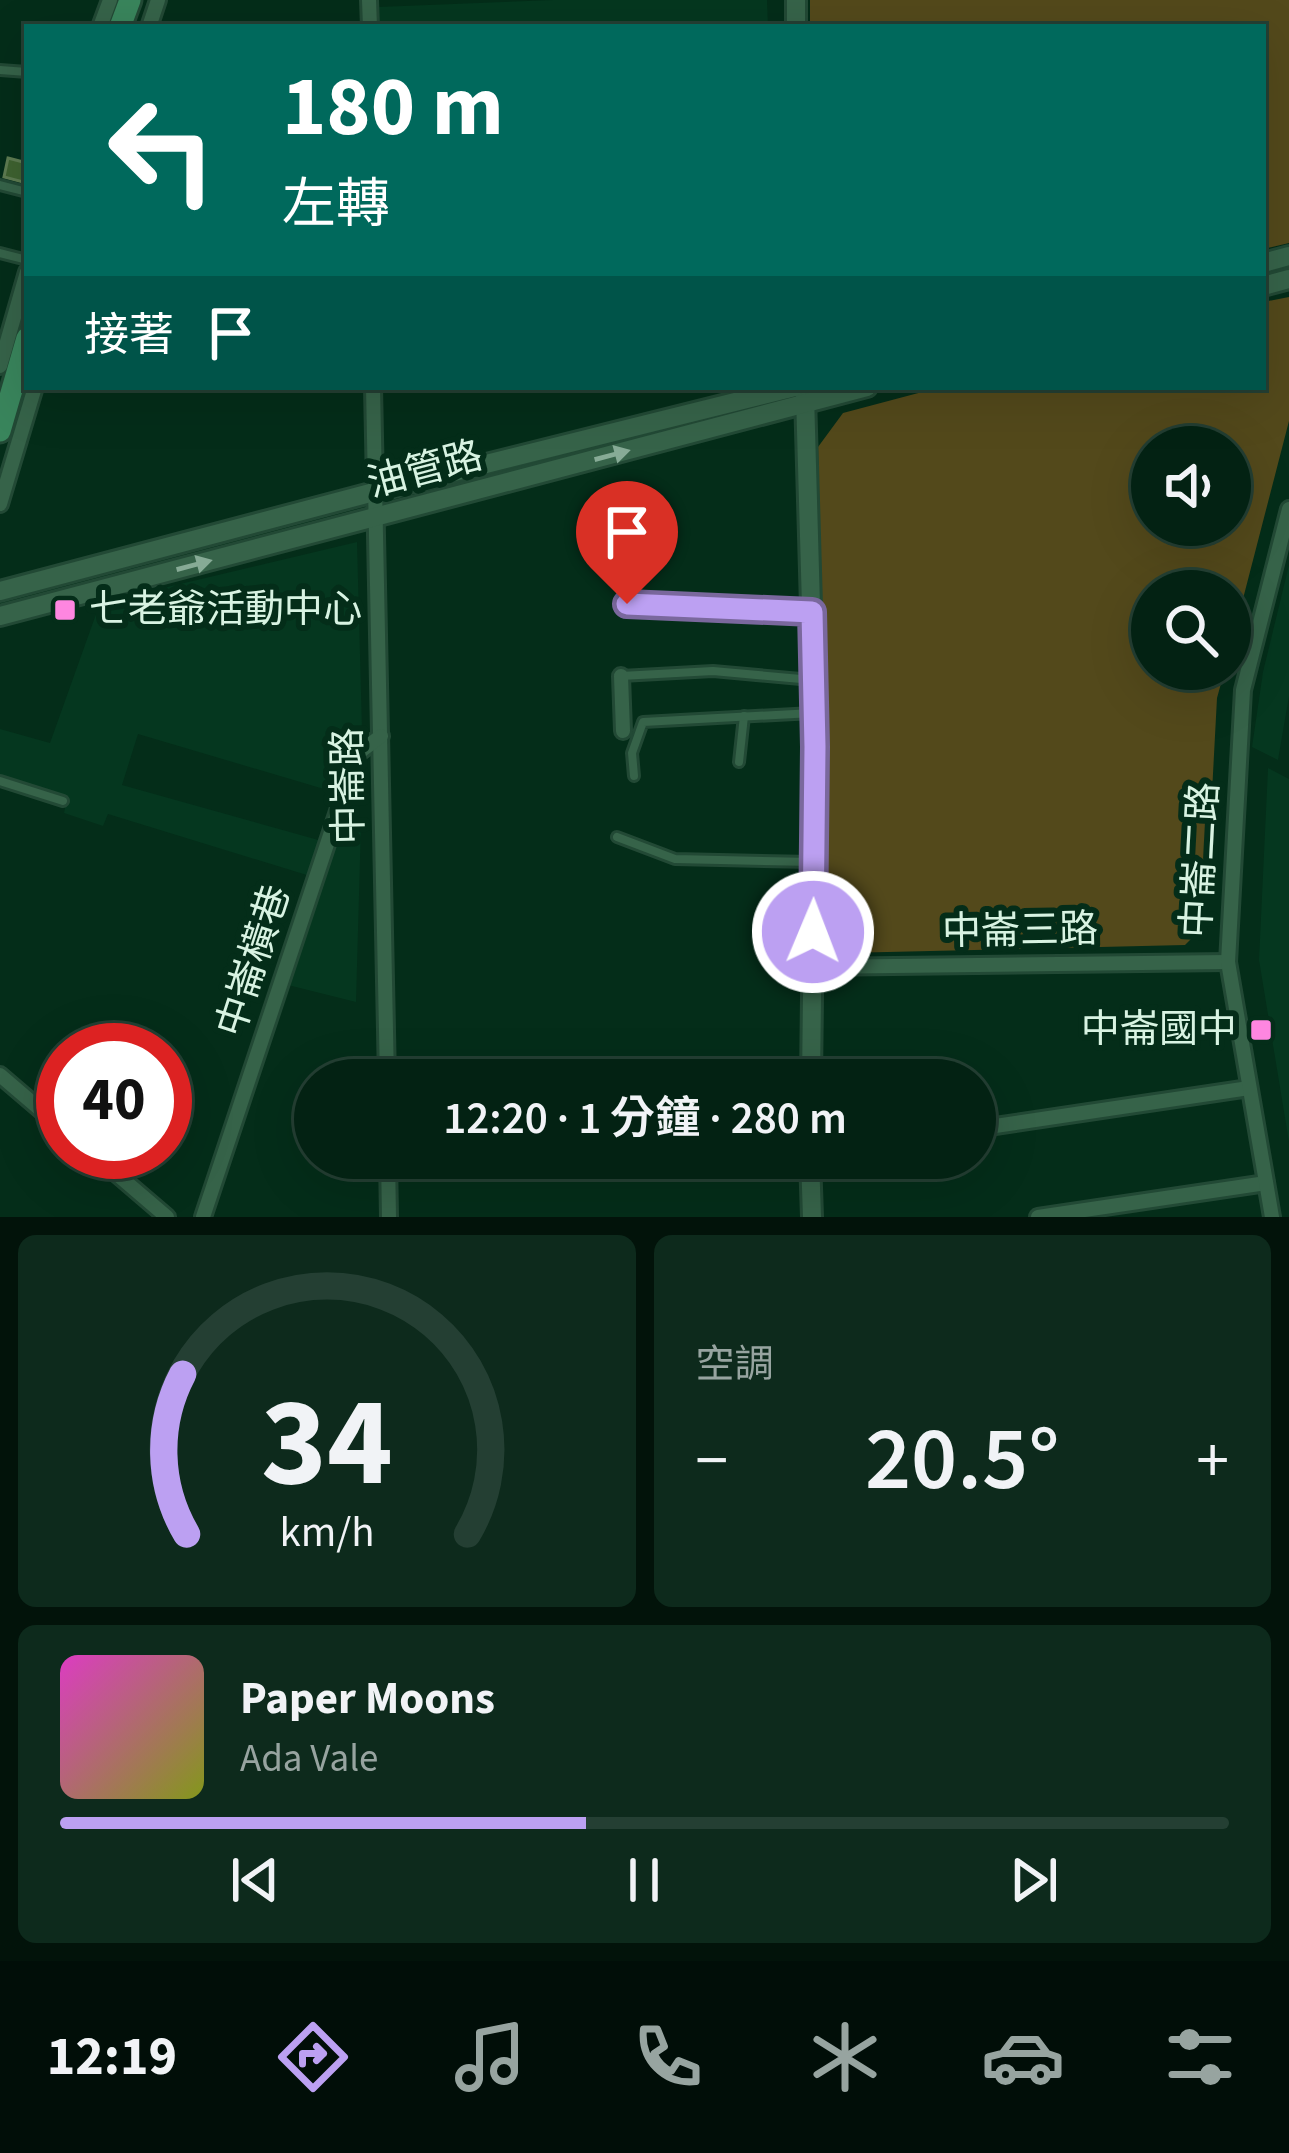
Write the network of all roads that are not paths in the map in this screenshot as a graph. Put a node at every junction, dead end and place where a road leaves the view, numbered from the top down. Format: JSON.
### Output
{"nodes":[{"id":1,"x":24,"y":282,"type":"edge"},
{"id":2,"x":3,"y":348,"type":"edge"},
{"id":3,"x":24,"y":348,"type":"edge"},
{"id":4,"x":0,"y":366,"type":"edge"},
{"id":5,"x":34,"y":390,"type":"edge"},
{"id":6,"x":373,"y":390,"type":"edge"},
{"id":7,"x":802,"y":392,"type":"edge"},
{"id":8,"x":0,"y":431,"type":"edge"},
{"id":9,"x":7,"y":454,"type":"edge"},
{"id":10,"x":374,"y":492,"type":"junction"},
{"id":11,"x":0,"y":504,"type":"edge"},
{"id":12,"x":1289,"y":508,"type":"edge"},
{"id":13,"x":374,"y":518,"type":"junction"},
{"id":14,"x":0,"y":591,"type":"edge"},
{"id":15,"x":627,"y":604,"type":"dead end"},
{"id":16,"x":812,"y":612,"type":"junction"},
{"id":17,"x":0,"y":616,"type":"edge"},
{"id":18,"x":621,"y":676,"type":"joint"},
{"id":19,"x":813,"y":680,"type":"junction"},
{"id":20,"x":814,"y":713,"type":"junction"},
{"id":21,"x":744,"y":716,"type":"junction"},
{"id":22,"x":622,"y":731,"type":"dead end"},
{"id":23,"x":381,"y":736,"type":"junction"},
{"id":24,"x":740,"y":762,"type":"dead end"},
{"id":25,"x":634,"y":776,"type":"dead end"},
{"id":26,"x":0,"y":782,"type":"edge"},
{"id":27,"x":63,"y":801,"type":"dead end"},
{"id":28,"x":617,"y":837,"type":"dead end"},
{"id":29,"x":814,"y":862,"type":"junction"},
{"id":30,"x":1228,"y":962,"type":"junction"},
{"id":31,"x":812,"y":967,"type":"junction"},
{"id":32,"x":386,"y":1059,"type":"edge"},
{"id":33,"x":811,"y":1059,"type":"edge"},
{"id":34,"x":0,"y":1075,"type":"edge"},
{"id":35,"x":1250,"y":1088,"type":"junction"},
{"id":36,"x":36,"y":1106,"type":"edge"},
{"id":37,"x":996,"y":1126,"type":"edge"},
{"id":38,"x":123,"y":1179,"type":"edge"},
{"id":39,"x":388,"y":1179,"type":"edge"},
{"id":40,"x":811,"y":1179,"type":"edge"},
{"id":41,"x":1266,"y":1183,"type":"junction"},
{"id":42,"x":167,"y":1217,"type":"edge"},
{"id":43,"x":203,"y":1217,"type":"edge"},
{"id":44,"x":389,"y":1217,"type":"edge"},
{"id":45,"x":812,"y":1217,"type":"edge"},
{"id":46,"x":1038,"y":1217,"type":"edge"},
{"id":47,"x":1273,"y":1217,"type":"edge"}],
"edges":[{"from":1,"to":2,"type":"street"},
{"from":2,"to":4,"type":"street"},
{"from":3,"to":8,"type":"main road"},
{"from":5,"to":9,"type":"street"},
{"from":6,"to":10,"type":"street","name":"中崙路"},
{"from":7,"to":10,"type":"street","name":"油管路"},
{"from":13,"to":7,"type":"street","name":"油管路","one_way":true},
{"from":7,"to":16,"type":"street"},
{"from":9,"to":11,"type":"street"},
{"from":10,"to":13,"type":"street","name":"中崙路"},
{"from":10,"to":14,"type":"street","name":"油管路"},
{"from":12,"to":30,"type":"street","name":"中崙二路"},
{"from":17,"to":13,"type":"street","name":"油管路","one_way":true},
{"from":13,"to":23,"type":"street","name":"中崙路"},
{"from":15,"to":16,"type":"lane"},
{"from":16,"to":19,"type":"street"},
{"from":18,"to":19,"type":"lane"},
{"from":18,"to":22,"type":"street"},
{"from":19,"to":20,"type":"street"},
{"from":20,"to":21,"type":"lane"},
{"from":20,"to":29,"type":"street"},
{"from":21,"to":24,"type":"lane"},
{"from":21,"to":25,"type":"lane"},
{"from":23,"to":32,"type":"street","name":"中崙路"},
{"from":23,"to":43,"type":"street","name":"中崙橫巷"},
{"from":26,"to":27,"type":"lane"},
{"from":28,"to":29,"type":"lane"},
{"from":29,"to":31,"type":"street"},
{"from":30,"to":31,"type":"street","name":"中崙三路"},
{"from":30,"to":35,"type":"street","name":"中崙二路"},
{"from":31,"to":33,"type":"street"},
{"from":34,"to":36,"type":"street"},
{"from":35,"to":37,"type":"street"},
{"from":35,"to":41,"type":"street","name":"中崙二路"},
{"from":38,"to":42,"type":"street"},
{"from":39,"to":44,"type":"street"},
{"from":40,"to":45,"type":"street"},
{"from":41,"to":46,"type":"street"},
{"from":41,"to":47,"type":"street","name":"中崙二路"}]}
